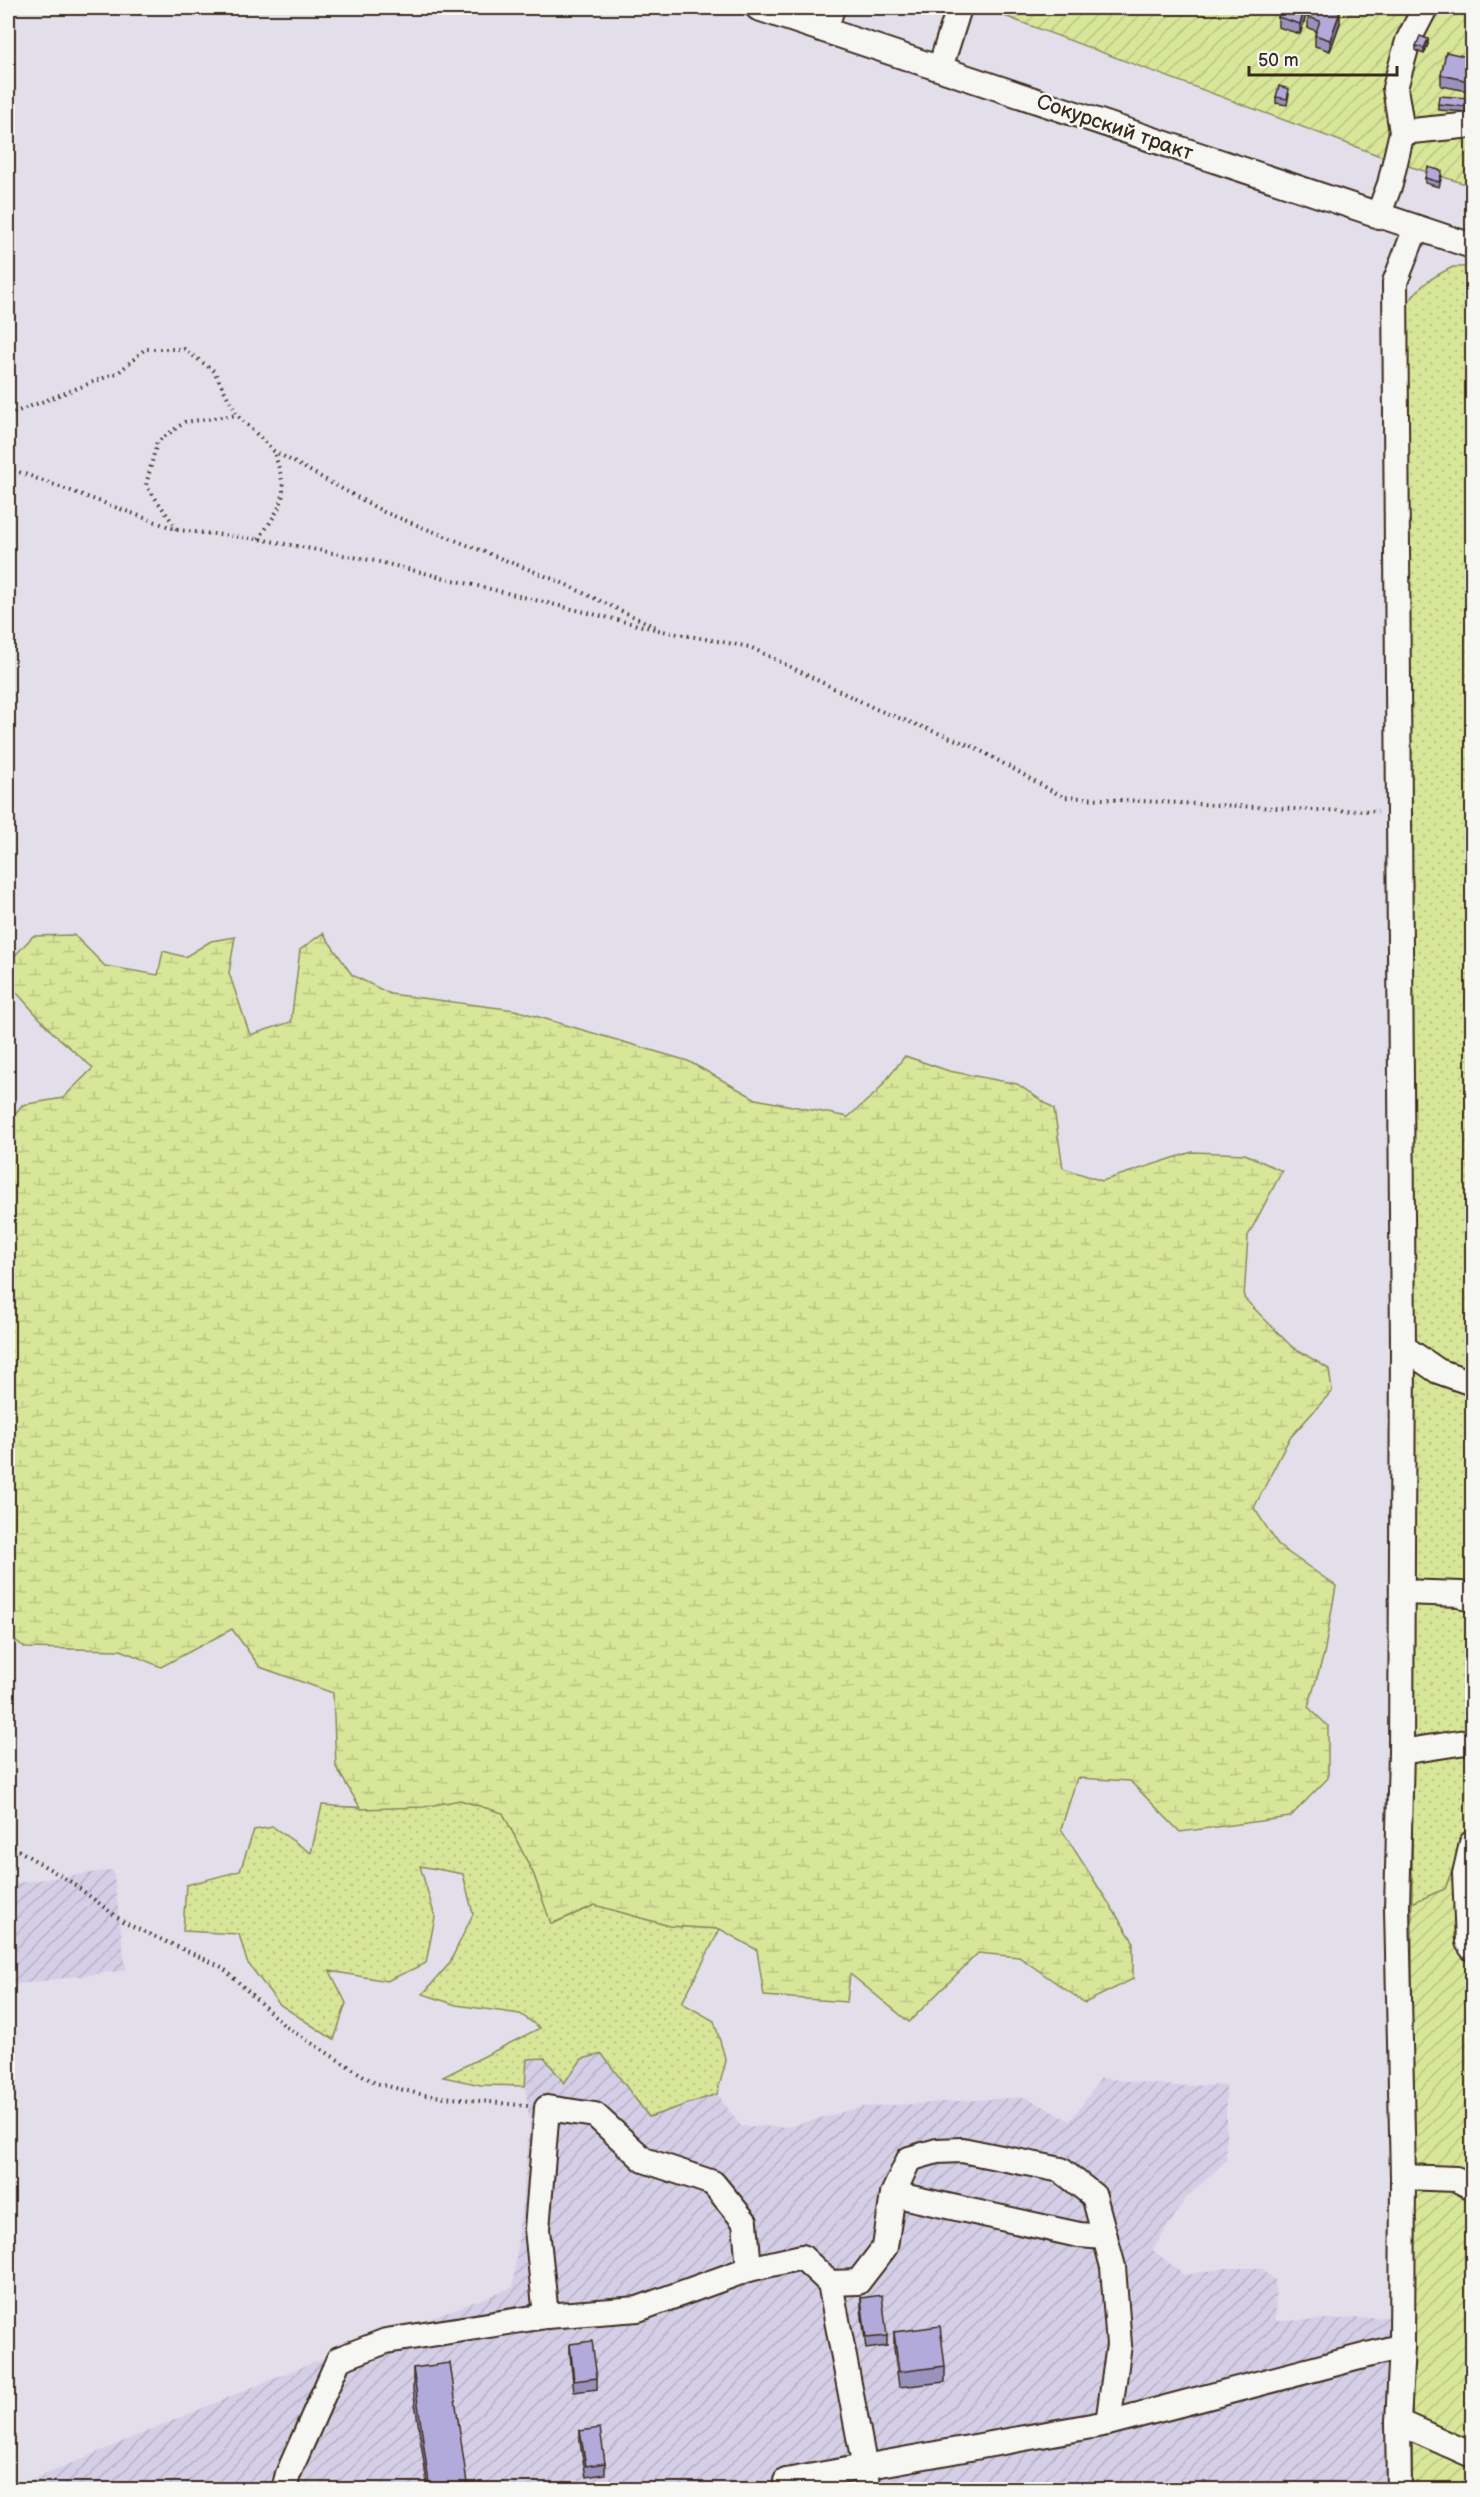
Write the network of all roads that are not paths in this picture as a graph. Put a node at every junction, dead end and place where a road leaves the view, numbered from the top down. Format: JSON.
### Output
{"nodes":[{"id":1,"x":758,"y":8,"type":"edge"},
{"id":2,"x":958,"y":8,"type":"edge"},
{"id":3,"x":1425,"y":8,"type":"edge"},
{"id":4,"x":829,"y":19,"type":"edge"},
{"id":5,"x":940,"y":68,"type":"junction"},
{"id":6,"x":1473,"y":125,"type":"edge"},
{"id":7,"x":1402,"y":132,"type":"junction"},
{"id":8,"x":1378,"y":216,"type":"junction"},
{"id":9,"x":1416,"y":228,"type":"junction"},
{"id":10,"x":1473,"y":246,"type":"edge"},
{"id":11,"x":1403,"y":1347,"type":"junction"},
{"id":12,"x":1473,"y":1383,"type":"edge"},
{"id":13,"x":1402,"y":1592,"type":"junction"},
{"id":14,"x":1473,"y":1600,"type":"edge"},
{"id":15,"x":1473,"y":1741,"type":"edge"},
{"id":16,"x":1401,"y":1752,"type":"junction"},
{"id":17,"x":1473,"y":1843,"type":"edge"},
{"id":18,"x":1473,"y":1948,"type":"edge"},
{"id":19,"x":1403,"y":2177,"type":"junction"},
{"id":20,"x":1473,"y":2187,"type":"edge"},
{"id":21,"x":892,"y":2194,"type":"junction"},
{"id":22,"x":1105,"y":2237,"type":"junction"},
{"id":23,"x":749,"y":2269,"type":"junction"},
{"id":24,"x":830,"y":2283,"type":"junction"},
{"id":25,"x":546,"y":2316,"type":"junction"},
{"id":26,"x":1402,"y":2346,"type":"junction"},
{"id":27,"x":1398,"y":2422,"type":"junction"},
{"id":28,"x":1108,"y":2423,"type":"junction"},
{"id":29,"x":1473,"y":2455,"type":"edge"},
{"id":30,"x":867,"y":2478,"type":"edge"},
{"id":31,"x":786,"y":2481,"type":"dead end"},
{"id":32,"x":284,"y":2490,"type":"edge"},
{"id":33,"x":1399,"y":2490,"type":"edge"}],
"edges":[{"from":1,"to":4,"type":"street","name":"Сокурский тракт"},
{"from":2,"to":5,"type":"street"},
{"from":3,"to":7,"type":"street"},
{"from":4,"to":5,"type":"street","name":"Сокурский тракт"},
{"from":5,"to":8,"type":"street","name":"Сокурский тракт"},
{"from":6,"to":7,"type":"street"},
{"from":7,"to":8,"type":"street"},
{"from":8,"to":9,"type":"street","name":"Сокурский тракт"},
{"from":9,"to":10,"type":"street","name":"Сокурский тракт"},
{"from":9,"to":11,"type":"street"},
{"from":11,"to":12,"type":"street"},
{"from":11,"to":13,"type":"street"},
{"from":13,"to":14,"type":"street"},
{"from":13,"to":16,"type":"street"},
{"from":15,"to":16,"type":"street"},
{"from":16,"to":19,"type":"street"},
{"from":17,"to":18,"type":"street"},
{"from":19,"to":20,"type":"street"},
{"from":19,"to":26,"type":"street"},
{"from":21,"to":22,"type":"street"},
{"from":21,"to":22,"type":"street"},
{"from":21,"to":24,"type":"street"},
{"from":22,"to":28,"type":"street"},
{"from":23,"to":24,"type":"street"},
{"from":23,"to":25,"type":"street"},
{"from":23,"to":25,"type":"street"},
{"from":24,"to":30,"type":"street"},
{"from":25,"to":32,"type":"street"},
{"from":26,"to":27,"type":"street"},
{"from":26,"to":28,"type":"street"},
{"from":27,"to":29,"type":"street"},
{"from":27,"to":33,"type":"street"},
{"from":28,"to":30,"type":"street"},
{"from":30,"to":31,"type":"street"}]}
